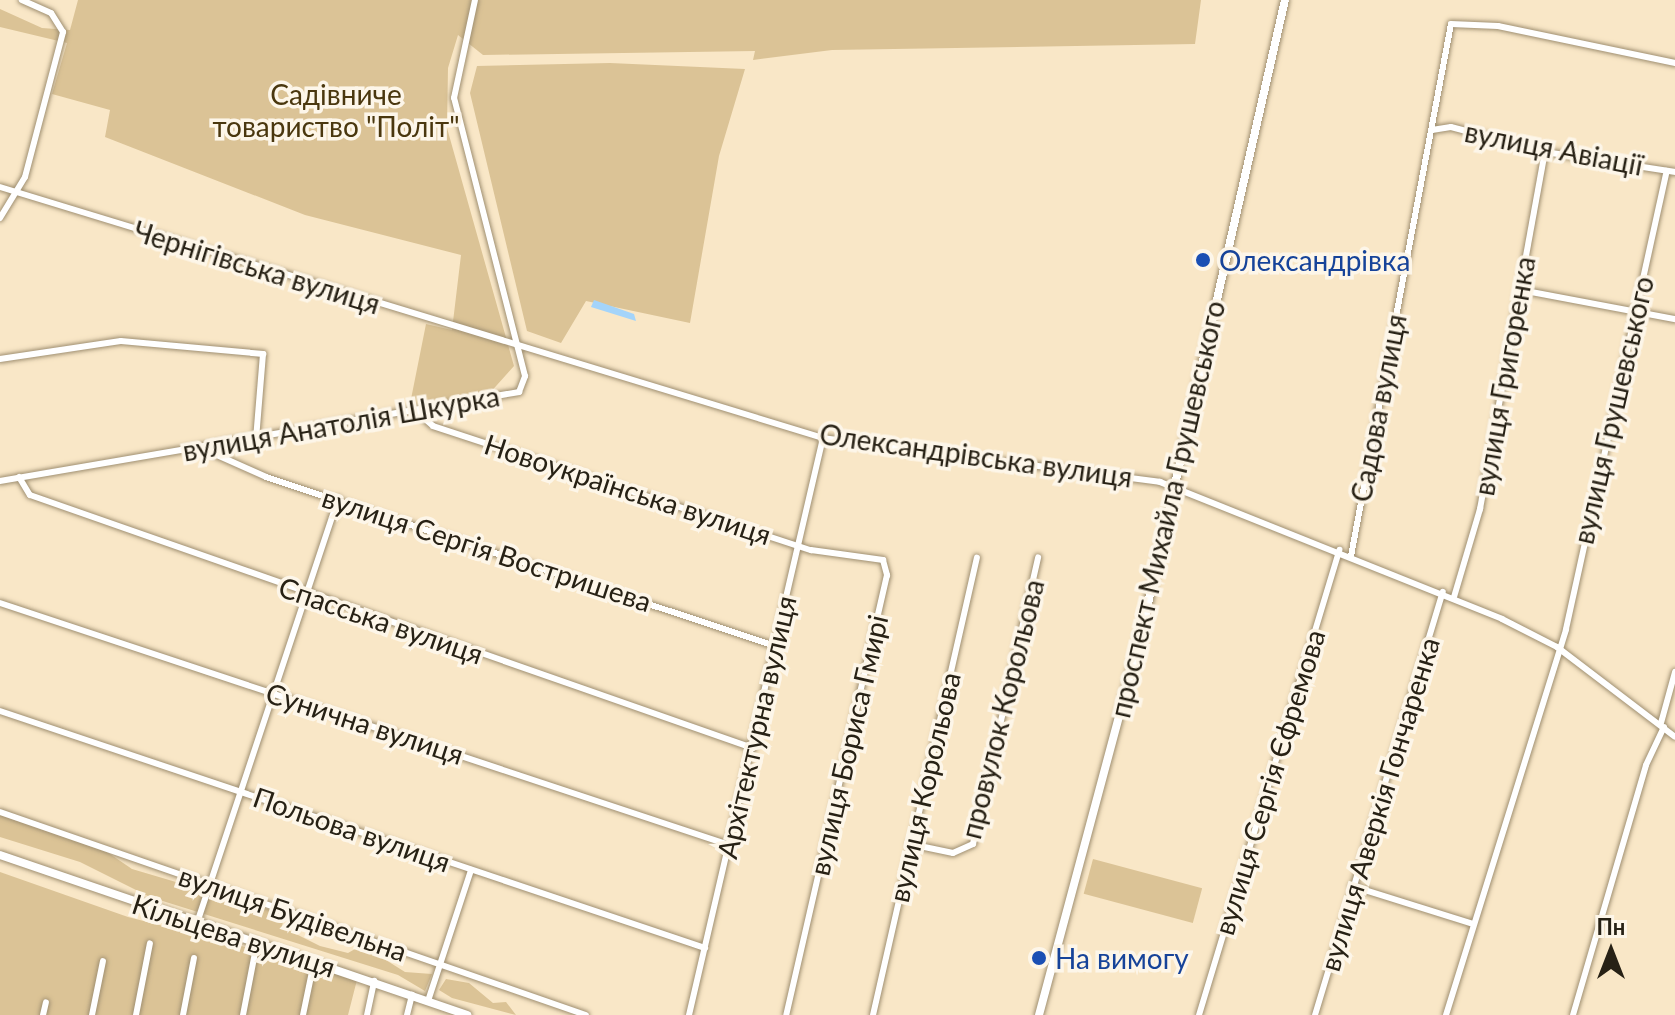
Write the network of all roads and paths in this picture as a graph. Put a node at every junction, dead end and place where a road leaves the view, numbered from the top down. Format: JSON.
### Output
{"nodes":[{"id":1,"x":22,"y":0,"type":"edge"},
{"id":2,"x":475,"y":0,"type":"edge"},
{"id":3,"x":1285,"y":0,"type":"edge"},
{"id":4,"x":1675,"y":63,"type":"edge"},
{"id":5,"x":1432,"y":130,"type":"junction"},
{"id":6,"x":1545,"y":152,"type":"junction"},
{"id":7,"x":1667,"y":171,"type":"junction"},
{"id":8,"x":1675,"y":172,"type":"edge"},
{"id":9,"x":0,"y":187,"type":"edge"},
{"id":10,"x":19,"y":193,"type":"junction"},
{"id":11,"x":0,"y":218,"type":"edge"},
{"id":12,"x":1521,"y":290,"type":"junction"},
{"id":13,"x":1635,"y":312,"type":"junction"},
{"id":14,"x":1675,"y":319,"type":"edge"},
{"id":15,"x":516,"y":341,"type":"junction"},
{"id":16,"x":0,"y":359,"type":"edge"},
{"id":17,"x":417,"y":412,"type":"junction"},
{"id":18,"x":823,"y":438,"type":"junction"},
{"id":19,"x":256,"y":440,"type":"junction"},
{"id":20,"x":201,"y":448,"type":"junction"},
{"id":21,"x":19,"y":477,"type":"junction"},
{"id":22,"x":0,"y":481,"type":"edge"},
{"id":23,"x":1175,"y":488,"type":"junction"},
{"id":24,"x":338,"y":499,"type":"junction"},
{"id":25,"x":798,"y":545,"type":"junction"},
{"id":26,"x":1339,"y":550,"type":"junction"},
{"id":27,"x":1351,"y":556,"type":"junction"},
{"id":28,"x":1038,"y":557,"type":"dead end"},
{"id":29,"x":977,"y":558,"type":"dead end"},
{"id":30,"x":1443,"y":592,"type":"junction"},
{"id":31,"x":307,"y":596,"type":"junction"},
{"id":32,"x":1454,"y":597,"type":"junction"},
{"id":33,"x":0,"y":603,"type":"edge"},
{"id":34,"x":775,"y":646,"type":"junction"},
{"id":35,"x":1557,"y":647,"type":"junction"},
{"id":36,"x":1675,"y":672,"type":"edge"},
{"id":37,"x":273,"y":693,"type":"junction"},
{"id":38,"x":0,"y":711,"type":"edge"},
{"id":39,"x":1662,"y":725,"type":"junction"},
{"id":40,"x":1675,"y":737,"type":"edge"},
{"id":41,"x":753,"y":748,"type":"junction"},
{"id":42,"x":244,"y":792,"type":"junction"},
{"id":43,"x":0,"y":812,"type":"edge"},
{"id":44,"x":910,"y":844,"type":"junction"},
{"id":45,"x":729,"y":845,"type":"junction"},
{"id":46,"x":0,"y":855,"type":"edge"},
{"id":47,"x":471,"y":870,"type":"junction"},
{"id":48,"x":211,"y":885,"type":"junction"},
{"id":49,"x":1352,"y":886,"type":"junction"},
{"id":50,"x":197,"y":923,"type":"junction"},
{"id":51,"x":1473,"y":924,"type":"junction"},
{"id":52,"x":257,"y":942,"type":"junction"},
{"id":53,"x":150,"y":943,"type":"dead end"},
{"id":54,"x":705,"y":948,"type":"junction"},
{"id":55,"x":194,"y":958,"type":"dead end"},
{"id":56,"x":103,"y":961,"type":"dead end"},
{"id":57,"x":314,"y":962,"type":"junction"},
{"id":58,"x":440,"y":963,"type":"junction"},
{"id":59,"x":374,"y":981,"type":"junction"},
{"id":60,"x":412,"y":995,"type":"junction"},
{"id":61,"x":428,"y":1001,"type":"junction"},
{"id":62,"x":46,"y":1002,"type":"dead end"},
{"id":63,"x":43,"y":1015,"type":"edge"},
{"id":64,"x":92,"y":1015,"type":"edge"},
{"id":65,"x":136,"y":1015,"type":"edge"},
{"id":66,"x":183,"y":1015,"type":"edge"},
{"id":67,"x":243,"y":1015,"type":"edge"},
{"id":68,"x":303,"y":1015,"type":"edge"},
{"id":69,"x":367,"y":1015,"type":"edge"},
{"id":70,"x":407,"y":1015,"type":"edge"},
{"id":71,"x":467,"y":1015,"type":"edge"},
{"id":72,"x":586,"y":1015,"type":"edge"},
{"id":73,"x":689,"y":1015,"type":"edge"},
{"id":74,"x":786,"y":1015,"type":"edge"},
{"id":75,"x":873,"y":1015,"type":"edge"},
{"id":76,"x":1039,"y":1015,"type":"edge"},
{"id":77,"x":1199,"y":1015,"type":"edge"},
{"id":78,"x":1315,"y":1015,"type":"edge"},
{"id":79,"x":1446,"y":1015,"type":"edge"},
{"id":80,"x":1573,"y":1015,"type":"edge"}],
"edges":[{"from":1,"to":10,"type":"street"},
{"from":2,"to":15,"type":"street","name":"вулиця Анатолія Шкурка"},
{"from":3,"to":23,"type":"street","name":"проспект Михайла Грушевського"},
{"from":4,"to":5,"type":"street","name":"Садова вулиця"},
{"from":5,"to":6,"type":"street","name":"вулиця Авіації"},
{"from":5,"to":27,"type":"street","name":"Садова вулиця"},
{"from":6,"to":7,"type":"street","name":"вулиця Авіації"},
{"from":6,"to":12,"type":"street","name":"вулиця Григоренка"},
{"from":7,"to":8,"type":"street","name":"вулиця Авіації"},
{"from":7,"to":13,"type":"street","name":"вулиця Грушевського"},
{"from":9,"to":10,"type":"street","name":"Чернігівська вулиця"},
{"from":10,"to":11,"type":"street"},
{"from":10,"to":15,"type":"street","name":"Чернігівська вулиця"},
{"from":12,"to":13,"type":"street"},
{"from":12,"to":32,"type":"street","name":"вулиця Григоренка"},
{"from":13,"to":14,"type":"street"},
{"from":13,"to":35,"type":"street","name":"вулиця Грушевського"},
{"from":15,"to":17,"type":"street","name":"вулиця Анатолія Шкурка"},
{"from":15,"to":18,"type":"street","name":"Олександрівська вулиця"},
{"from":16,"to":19,"type":"street"},
{"from":17,"to":19,"type":"street","name":"вулиця Анатолія Шкурка"},
{"from":17,"to":25,"type":"street","name":"Новоукраїнська вулиця"},
{"from":18,"to":23,"type":"street","name":"Олександрівська вулиця"},
{"from":18,"to":25,"type":"street","name":"Архітектурна вулиця"},
{"from":19,"to":20,"type":"street","name":"вулиця Анатолія Шкурка"},
{"from":20,"to":21,"type":"street","name":"вулиця Анатолія Шкурка"},
{"from":20,"to":24,"type":"street","name":"вулиця Сергія Востришева"},
{"from":21,"to":22,"type":"street","name":"вулиця Анатолія Шкурка"},
{"from":21,"to":31,"type":"street","name":"Спасська вулиця"},
{"from":23,"to":26,"type":"street","name":"Олександрівська вулиця"},
{"from":23,"to":76,"type":"street","name":"проспект Михайла Грушевського"},
{"from":24,"to":31,"type":"street"},
{"from":24,"to":34,"type":"street","name":"вулиця Сергія Востришева"},
{"from":25,"to":34,"type":"street","name":"Архітектурна вулиця"},
{"from":25,"to":74,"type":"street","name":"вулиця Бориса Гмирі"},
{"from":26,"to":27,"type":"street","name":"Олександрівська вулиця"},
{"from":26,"to":77,"type":"street","name":"вулиця Сергія Єфремова"},
{"from":27,"to":30,"type":"street","name":"Олександрівська вулиця"},
{"from":28,"to":44,"type":"street","name":"провулок Корольова"},
{"from":29,"to":44,"type":"street","name":"вулиця Корольова"},
{"from":30,"to":32,"type":"street","name":"Олександрівська вулиця"},
{"from":30,"to":49,"type":"street","name":"вулиця Аверкія Гончаренка"},
{"from":31,"to":37,"type":"street"},
{"from":31,"to":41,"type":"street","name":"Спасська вулиця"},
{"from":32,"to":35,"type":"street","name":"Олександрівська вулиця"},
{"from":33,"to":37,"type":"street","name":"Сунична вулиця"},
{"from":34,"to":41,"type":"street","name":"Архітектурна вулиця"},
{"from":35,"to":39,"type":"street","name":"Олександрівська вулиця"},
{"from":35,"to":51,"type":"street","name":"вулиця Грушевського"},
{"from":36,"to":39,"type":"street"},
{"from":37,"to":42,"type":"street"},
{"from":37,"to":45,"type":"street","name":"Сунична вулиця"},
{"from":38,"to":42,"type":"street","name":"Польова вулиця"},
{"from":39,"to":40,"type":"street","name":"Олександрівська вулиця"},
{"from":39,"to":80,"type":"street"},
{"from":41,"to":45,"type":"street","name":"Архітектурна вулиця"},
{"from":42,"to":47,"type":"street","name":"Польова вулиця"},
{"from":42,"to":48,"type":"street"},
{"from":43,"to":48,"type":"street","name":"вулиця Будівельна"},
{"from":44,"to":75,"type":"street","name":"вулиця Корольова"},
{"from":45,"to":54,"type":"street","name":"Архітектурна вулиця"},
{"from":46,"to":50,"type":"street","name":"Кільцева вулиця"},
{"from":47,"to":54,"type":"street","name":"Польова вулиця"},
{"from":47,"to":58,"type":"street"},
{"from":48,"to":50,"type":"street"},
{"from":48,"to":58,"type":"street","name":"вулиця Будівельна"},
{"from":49,"to":51,"type":"street"},
{"from":49,"to":78,"type":"street","name":"вулиця Аверкія Гончаренка"},
{"from":50,"to":52,"type":"street","name":"Кільцева вулиця"},
{"from":51,"to":79,"type":"street","name":"вулиця Грушевського"},
{"from":52,"to":57,"type":"street","name":"Кільцева вулиця"},
{"from":52,"to":67,"type":"street"},
{"from":53,"to":65,"type":"street"},
{"from":54,"to":73,"type":"street","name":"Архітектурна вулиця"},
{"from":55,"to":66,"type":"street"},
{"from":56,"to":64,"type":"street"},
{"from":57,"to":59,"type":"street","name":"Кільцева вулиця"},
{"from":57,"to":68,"type":"street"},
{"from":58,"to":61,"type":"street"},
{"from":58,"to":72,"type":"street","name":"вулиця Будівельна"},
{"from":59,"to":60,"type":"street","name":"Кільцева вулиця"},
{"from":59,"to":69,"type":"street"},
{"from":60,"to":61,"type":"street","name":"Кільцева вулиця"},
{"from":60,"to":70,"type":"street"},
{"from":61,"to":71,"type":"street","name":"Кільцева вулиця"},
{"from":62,"to":63,"type":"street"}]}
